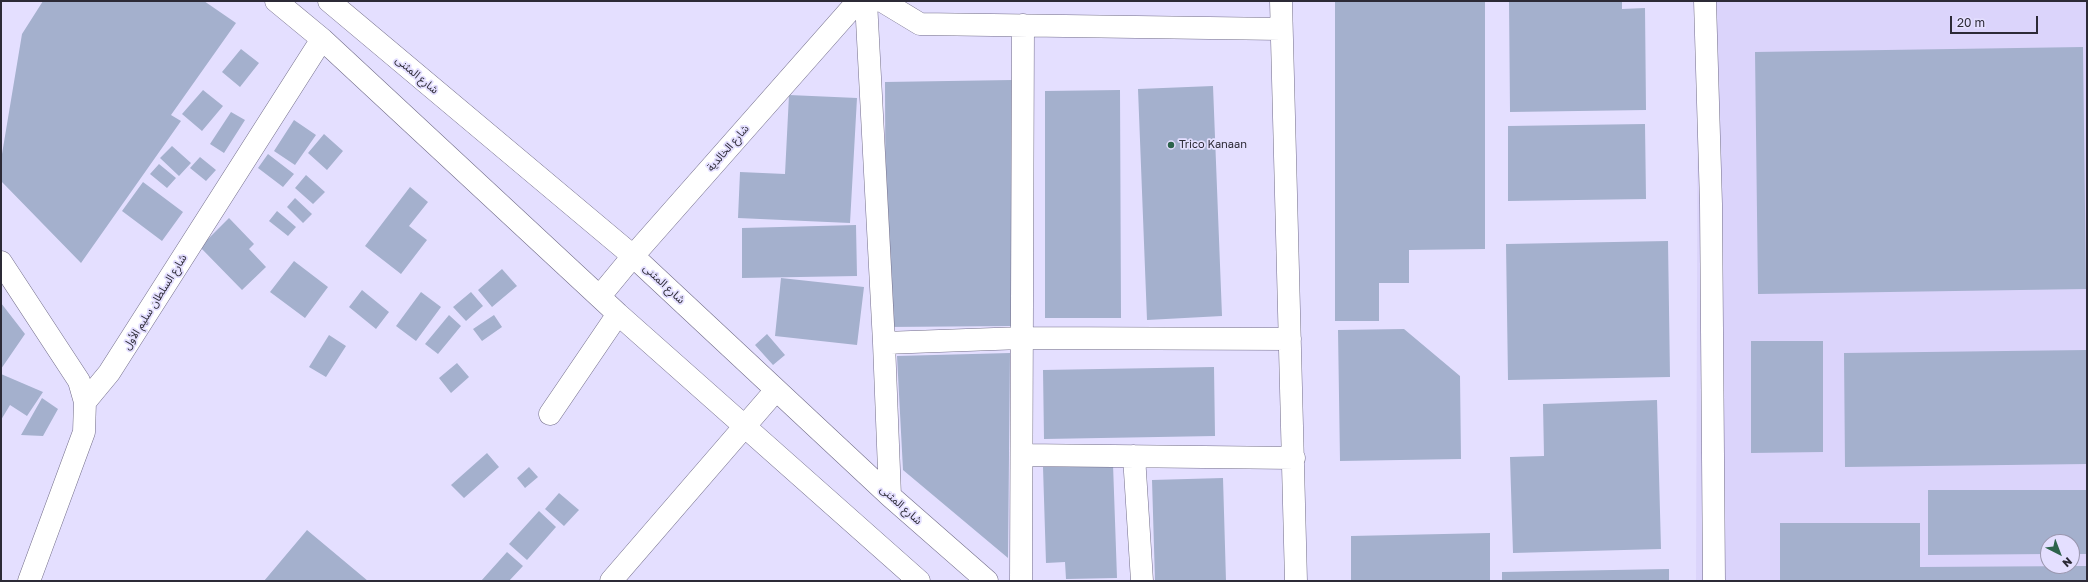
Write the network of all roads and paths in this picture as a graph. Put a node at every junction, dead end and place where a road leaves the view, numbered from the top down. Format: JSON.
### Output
{"nodes":[{"id":1,"x":276,"y":1,"type":"edge"},
{"id":2,"x":328,"y":1,"type":"edge"},
{"id":3,"x":858,"y":1,"type":"edge"},
{"id":4,"x":866,"y":1,"type":"edge"},
{"id":5,"x":882,"y":1,"type":"edge"},
{"id":6,"x":1281,"y":1,"type":"edge"},
{"id":7,"x":1706,"y":1,"type":"edge"},
{"id":8,"x":1023,"y":25,"type":"junction"},
{"id":9,"x":1281,"y":29,"type":"junction"},
{"id":10,"x":322,"y":39,"type":"junction"},
{"id":11,"x":633,"y":256,"type":"junction"},
{"id":12,"x":1,"y":262,"type":"edge"},
{"id":13,"x":600,"y":296,"type":"junction"},
{"id":14,"x":618,"y":314,"type":"junction"},
{"id":15,"x":1022,"y":338,"type":"junction"},
{"id":16,"x":1290,"y":340,"type":"junction"},
{"id":17,"x":884,"y":343,"type":"junction"},
{"id":18,"x":776,"y":390,"type":"junction"},
{"id":19,"x":85,"y":402,"type":"junction"},
{"id":20,"x":550,"y":414,"type":"dead end"},
{"id":21,"x":744,"y":426,"type":"junction"},
{"id":22,"x":1022,"y":455,"type":"junction"},
{"id":23,"x":1134,"y":456,"type":"junction"},
{"id":24,"x":1294,"y":458,"type":"junction"},
{"id":25,"x":890,"y":496,"type":"junction"},
{"id":26,"x":29,"y":581,"type":"edge"},
{"id":27,"x":611,"y":581,"type":"edge"},
{"id":28,"x":919,"y":581,"type":"edge"},
{"id":29,"x":987,"y":581,"type":"edge"},
{"id":30,"x":1021,"y":581,"type":"edge"},
{"id":31,"x":1142,"y":581,"type":"edge"},
{"id":32,"x":1296,"y":581,"type":"edge"},
{"id":33,"x":1714,"y":581,"type":"edge"}],
"edges":[{"from":1,"to":10,"type":"street"},
{"from":2,"to":11,"type":"street","name":"شارع المثنى"},
{"from":3,"to":11,"type":"street","name":"شارع الخالدية"},
{"from":4,"to":17,"type":"street"},
{"from":5,"to":8,"type":"street"},
{"from":6,"to":9,"type":"street"},
{"from":7,"to":33,"type":"street"},
{"from":8,"to":9,"type":"street"},
{"from":8,"to":15,"type":"street"},
{"from":9,"to":16,"type":"street"},
{"from":10,"to":13,"type":"street"},
{"from":10,"to":19,"type":"street","name":"شارع السلطان سليم الأول"},
{"from":11,"to":13,"type":"street","name":"شارع الخالدية"},
{"from":11,"to":18,"type":"street","name":"شارع المثنى"},
{"from":12,"to":19,"type":"street"},
{"from":13,"to":14,"type":"street"},
{"from":14,"to":20,"type":"street"},
{"from":14,"to":21,"type":"street"},
{"from":15,"to":16,"type":"street"},
{"from":15,"to":17,"type":"street"},
{"from":15,"to":22,"type":"street"},
{"from":16,"to":24,"type":"street"},
{"from":17,"to":25,"type":"street"},
{"from":18,"to":21,"type":"street"},
{"from":18,"to":25,"type":"street","name":"شارع المثنى"},
{"from":19,"to":26,"type":"street"},
{"from":21,"to":27,"type":"street"},
{"from":21,"to":28,"type":"street"},
{"from":22,"to":23,"type":"street"},
{"from":22,"to":30,"type":"street"},
{"from":23,"to":24,"type":"street"},
{"from":23,"to":31,"type":"street"},
{"from":24,"to":32,"type":"street"},
{"from":25,"to":29,"type":"street","name":"شارع المثنى"}]}
